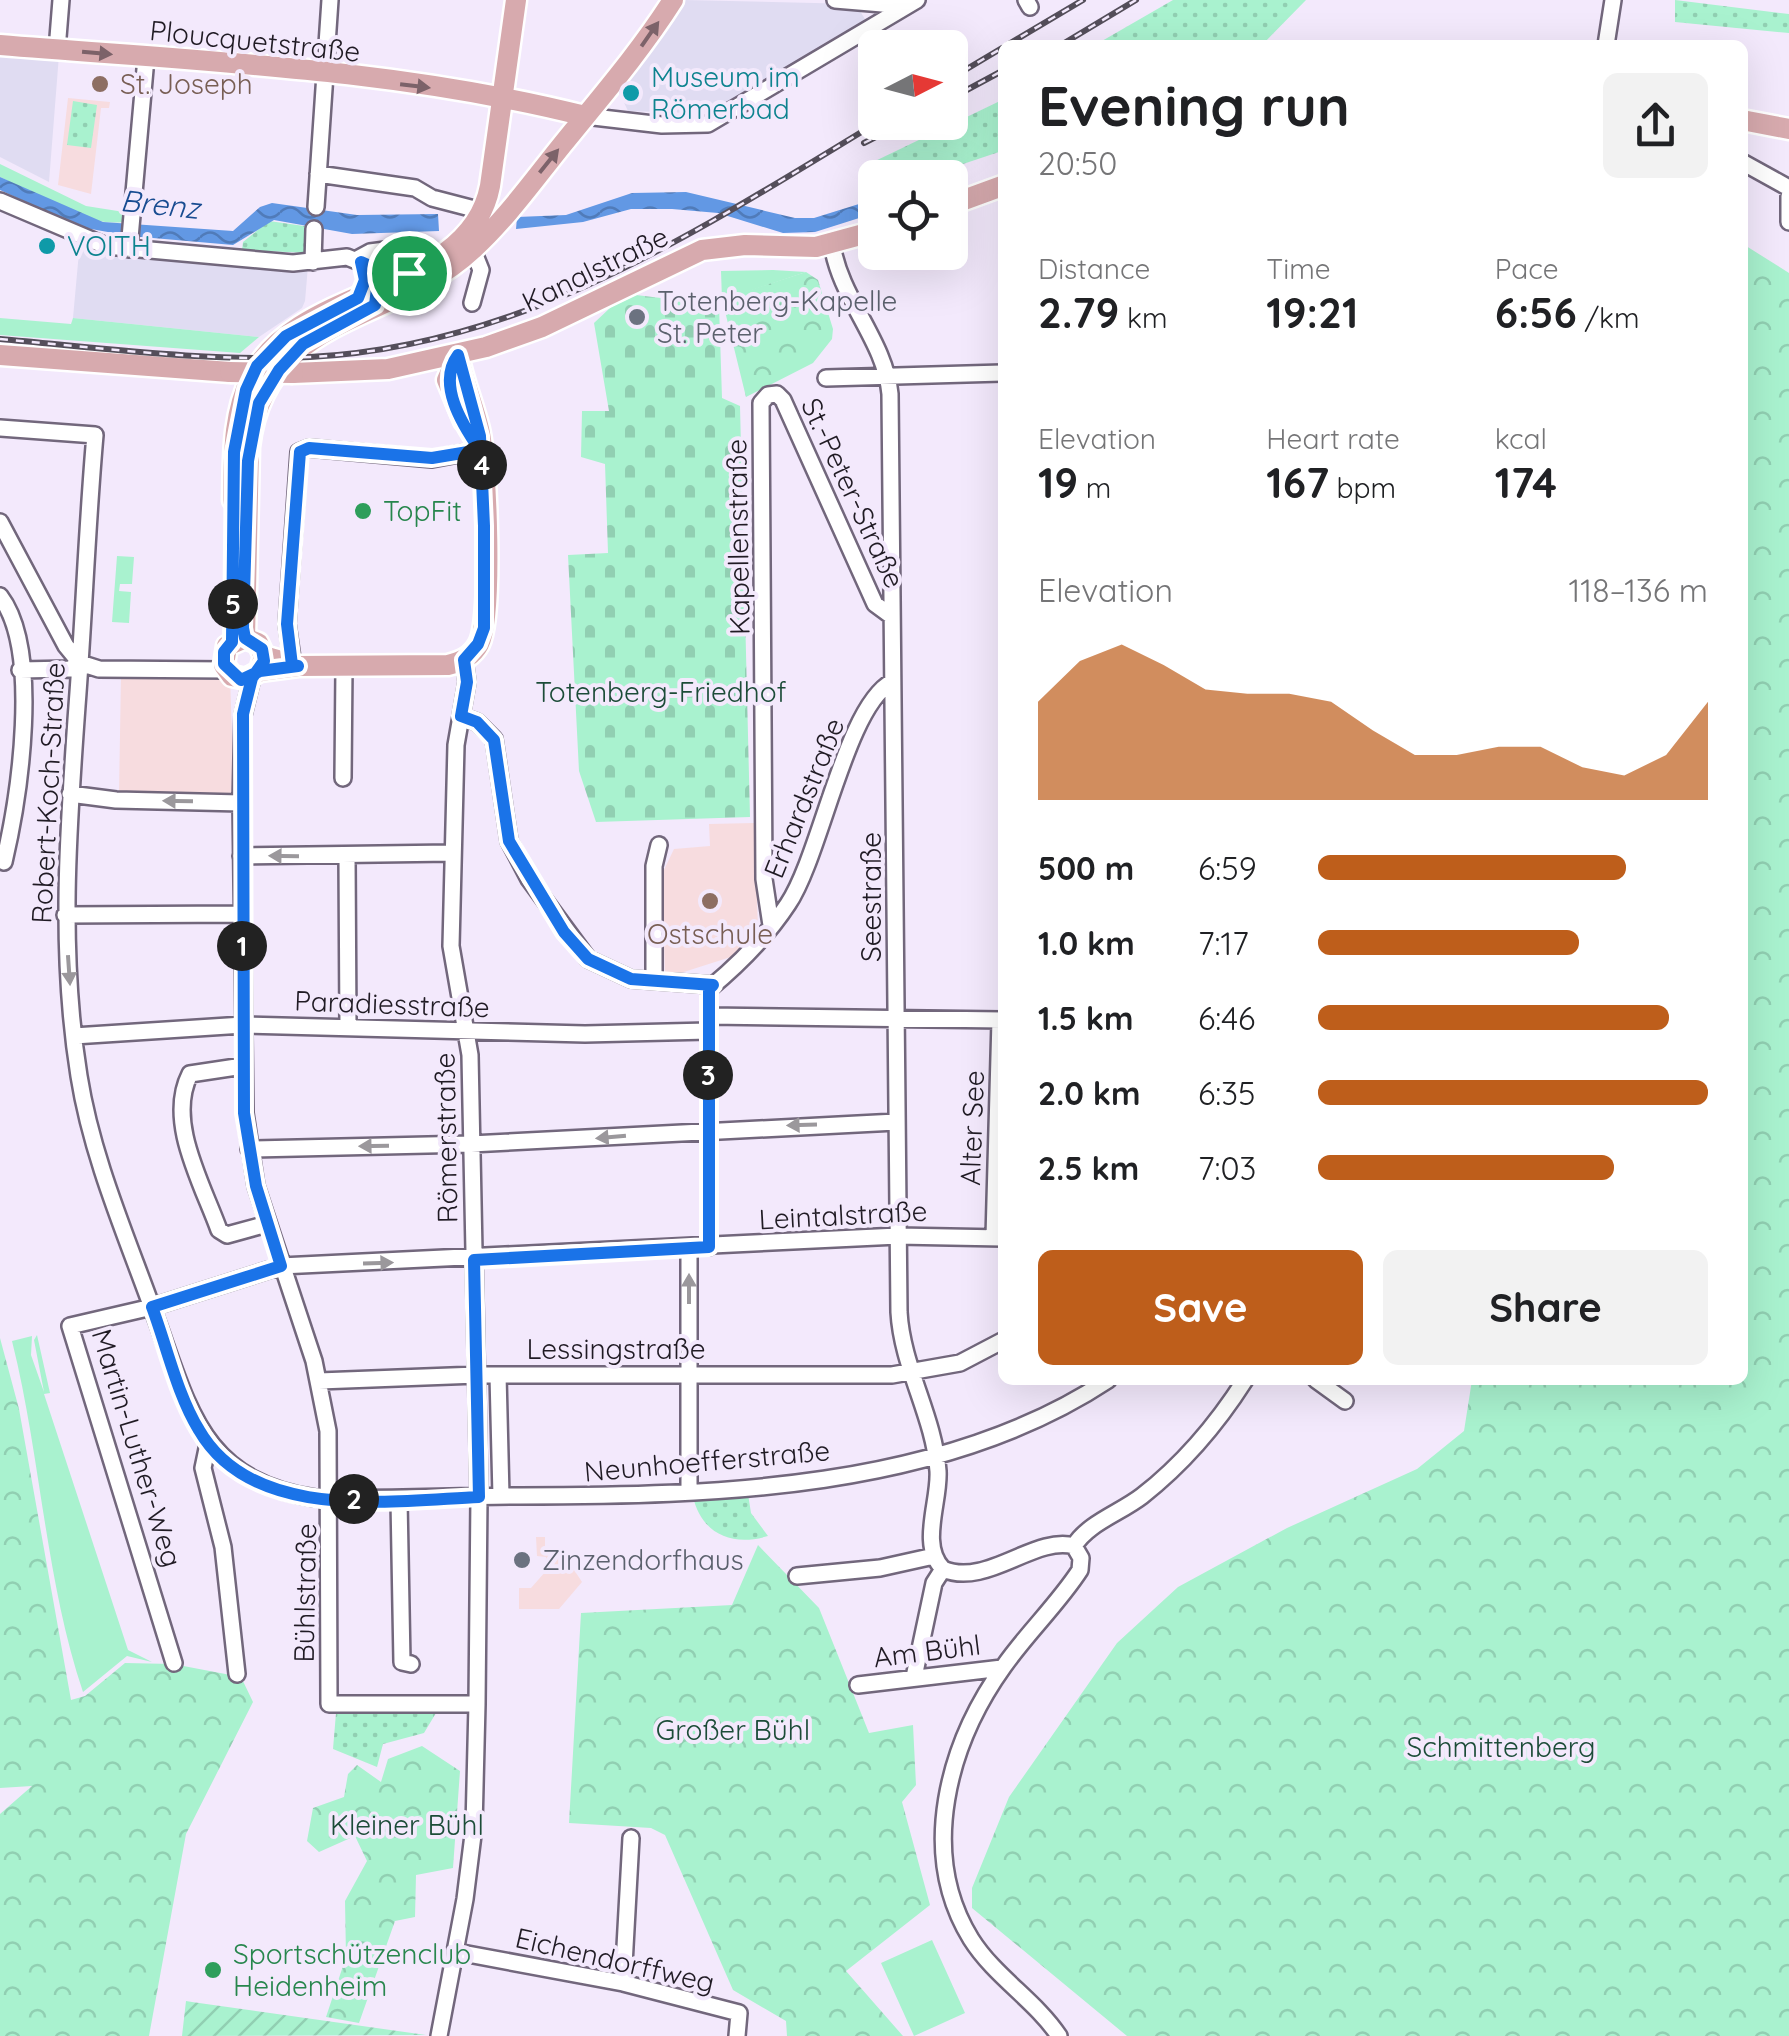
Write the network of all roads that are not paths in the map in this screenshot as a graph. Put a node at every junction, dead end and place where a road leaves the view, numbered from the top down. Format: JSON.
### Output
{"nodes":[{"id":1,"x":61,"y":0,"type":"edge"},
{"id":2,"x":330,"y":0,"type":"edge"},
{"id":3,"x":516,"y":0,"type":"edge"},
{"id":4,"x":673,"y":0,"type":"edge"},
{"id":5,"x":835,"y":0,"type":"edge"},
{"id":6,"x":1613,"y":0,"type":"edge"},
{"id":7,"x":865,"y":2,"type":"edge"},
{"id":8,"x":912,"y":3,"type":"edge"},
{"id":9,"x":877,"y":24,"type":"junction"},
{"id":10,"x":1607,"y":40,"type":"edge"},
{"id":11,"x":0,"y":45,"type":"edge"},
{"id":12,"x":57,"y":50,"type":"junction"},
{"id":13,"x":146,"y":58,"type":"junction"},
{"id":14,"x":326,"y":73,"type":"junction"},
{"id":15,"x":503,"y":97,"type":"junction"},
{"id":16,"x":585,"y":116,"type":"junction"},
{"id":17,"x":1748,"y":121,"type":"edge"},
{"id":18,"x":1789,"y":129,"type":"edge"},
{"id":19,"x":1748,"y":165,"type":"edge"},
{"id":20,"x":318,"y":174,"type":"junction"},
{"id":21,"x":998,"y":187,"type":"edge"},
{"id":22,"x":1789,"y":188,"type":"edge"},
{"id":23,"x":1789,"y":196,"type":"edge"},
{"id":24,"x":968,"y":198,"type":"edge"},
{"id":25,"x":0,"y":201,"type":"edge"},
{"id":26,"x":316,"y":207,"type":"dead end"},
{"id":27,"x":482,"y":211,"type":"junction"},
{"id":28,"x":1789,"y":222,"type":"edge"},
{"id":29,"x":314,"y":229,"type":"dead end"},
{"id":30,"x":858,"y":237,"type":"edge"},
{"id":31,"x":129,"y":242,"type":"junction"},
{"id":32,"x":832,"y":244,"type":"junction"},
{"id":33,"x":416,"y":246,"type":"dead end"},
{"id":34,"x":473,"y":250,"type":"junction"},
{"id":35,"x":313,"y":262,"type":"junction"},
{"id":36,"x":367,"y":280,"type":"junction"},
{"id":37,"x":472,"y":303,"type":"dead end"},
{"id":38,"x":0,"y":355,"type":"edge"},
{"id":39,"x":458,"y":355,"type":"junction"},
{"id":40,"x":388,"y":368,"type":"junction"},
{"id":41,"x":998,"y":373,"type":"edge"},
{"id":42,"x":888,"y":376,"type":"junction"},
{"id":43,"x":826,"y":378,"type":"dead end"},
{"id":44,"x":450,"y":391,"type":"junction"},
{"id":45,"x":771,"y":393,"type":"joint"},
{"id":46,"x":0,"y":428,"type":"edge"},
{"id":47,"x":480,"y":450,"type":"junction"},
{"id":48,"x":0,"y":522,"type":"edge"},
{"id":49,"x":0,"y":596,"type":"edge"},
{"id":50,"x":890,"y":614,"type":"junction"},
{"id":51,"x":464,"y":660,"type":"junction"},
{"id":52,"x":243,"y":661,"type":"junction"},
{"id":53,"x":293,"y":661,"type":"junction"},
{"id":54,"x":80,"y":663,"type":"junction"},
{"id":55,"x":344,"y":668,"type":"junction"},
{"id":56,"x":20,"y":670,"type":"junction"},
{"id":57,"x":892,"y":682,"type":"junction"},
{"id":58,"x":461,"y":716,"type":"junction"},
{"id":59,"x":343,"y":778,"type":"dead end"},
{"id":60,"x":70,"y":794,"type":"junction"},
{"id":61,"x":241,"y":802,"type":"junction"},
{"id":62,"x":659,"y":845,"type":"dead end"},
{"id":63,"x":451,"y":853,"type":"junction"},
{"id":64,"x":241,"y":856,"type":"junction"},
{"id":65,"x":347,"y":857,"type":"junction"},
{"id":66,"x":4,"y":862,"type":"dead end"},
{"id":67,"x":242,"y":914,"type":"junction"},
{"id":68,"x":65,"y":915,"type":"junction"},
{"id":69,"x":771,"y":925,"type":"junction"},
{"id":70,"x":654,"y":978,"type":"junction"},
{"id":71,"x":713,"y":985,"type":"junction"},
{"id":72,"x":896,"y":1018,"type":"junction"},
{"id":73,"x":998,"y":1020,"type":"edge"},
{"id":74,"x":709,"y":1023,"type":"junction"},
{"id":75,"x":243,"y":1026,"type":"junction"},
{"id":76,"x":348,"y":1027,"type":"junction"},
{"id":77,"x":468,"y":1032,"type":"junction"},
{"id":78,"x":74,"y":1036,"type":"junction"},
{"id":79,"x":243,"y":1066,"type":"junction"},
{"id":80,"x":896,"y":1122,"type":"junction"},
{"id":81,"x":708,"y":1129,"type":"junction"},
{"id":82,"x":471,"y":1144,"type":"junction"},
{"id":83,"x":249,"y":1149,"type":"junction"},
{"id":84,"x":267,"y":1224,"type":"junction"},
{"id":85,"x":898,"y":1236,"type":"junction"},
{"id":86,"x":998,"y":1237,"type":"edge"},
{"id":87,"x":709,"y":1247,"type":"junction"},
{"id":88,"x":689,"y":1248,"type":"junction"},
{"id":89,"x":474,"y":1260,"type":"junction"},
{"id":90,"x":281,"y":1266,"type":"junction"},
{"id":91,"x":152,"y":1307,"type":"junction"},
{"id":92,"x":998,"y":1342,"type":"edge"},
{"id":93,"x":912,"y":1372,"type":"junction"},
{"id":94,"x":689,"y":1373,"type":"junction"},
{"id":95,"x":477,"y":1375,"type":"junction"},
{"id":96,"x":498,"y":1375,"type":"junction"},
{"id":97,"x":319,"y":1381,"type":"junction"},
{"id":98,"x":1100,"y":1385,"type":"edge"},
{"id":99,"x":1241,"y":1385,"type":"edge"},
{"id":100,"x":1323,"y":1385,"type":"edge"},
{"id":101,"x":1345,"y":1401,"type":"dead end"},
{"id":102,"x":208,"y":1444,"type":"junction"},
{"id":103,"x":936,"y":1454,"type":"junction"},
{"id":104,"x":689,"y":1492,"type":"junction"},
{"id":105,"x":501,"y":1496,"type":"junction"},
{"id":106,"x":479,"y":1497,"type":"junction"},
{"id":107,"x":331,"y":1498,"type":"junction"},
{"id":108,"x":400,"y":1500,"type":"junction"},
{"id":109,"x":1074,"y":1546,"type":"junction"},
{"id":110,"x":938,"y":1562,"type":"junction"},
{"id":111,"x":797,"y":1576,"type":"dead end"},
{"id":112,"x":174,"y":1663,"type":"dead end"},
{"id":113,"x":410,"y":1664,"type":"dead end"},
{"id":114,"x":1002,"y":1668,"type":"junction"},
{"id":115,"x":237,"y":1674,"type":"dead end"},
{"id":116,"x":914,"y":1676,"type":"junction"},
{"id":117,"x":858,"y":1685,"type":"dead end"},
{"id":118,"x":477,"y":1704,"type":"junction"},
{"id":119,"x":632,"y":1838,"type":"dead end"},
{"id":120,"x":458,"y":1952,"type":"junction"},
{"id":121,"x":624,"y":1983,"type":"junction"},
{"id":122,"x":439,"y":2036,"type":"edge"},
{"id":123,"x":736,"y":2036,"type":"edge"},
{"id":124,"x":1058,"y":2036,"type":"edge"}],
"edges":[{"from":1,"to":12,"type":"street"},
{"from":2,"to":14,"type":"street"},
{"from":3,"to":15,"type":"main road"},
{"from":16,"to":4,"type":"main road","one_way":true},
{"from":5,"to":7,"type":"street"},
{"from":6,"to":10,"type":"street"},
{"from":7,"to":8,"type":"street"},
{"from":7,"to":9,"type":"street"},
{"from":8,"to":9,"type":"street"},
{"from":9,"to":16,"type":"street"},
{"from":11,"to":12,"type":"main road","name":"Ploucquetstraße"},
{"from":12,"to":13,"type":"main road","name":"Ploucquetstraße","one_way":true},
{"from":13,"to":14,"type":"main road","name":"Ploucquetstraße"},
{"from":13,"to":31,"type":"street"},
{"from":14,"to":15,"type":"main road","name":"Ploucquetstraße","one_way":true},
{"from":14,"to":20,"type":"street"},
{"from":15,"to":16,"type":"main road","name":"Ploucquetstraße"},
{"from":15,"to":27,"type":"main road"},
{"from":34,"to":16,"type":"main road","one_way":true},
{"from":17,"to":18,"type":"main road"},
{"from":19,"to":22,"type":"street"},
{"from":20,"to":26,"type":"street"},
{"from":20,"to":27,"type":"street"},
{"from":21,"to":24,"type":"main road"},
{"from":23,"to":28,"type":"street"},
{"from":25,"to":31,"type":"street"},
{"from":27,"to":36,"type":"main road"},
{"from":29,"to":35,"type":"street"},
{"from":30,"to":32,"type":"main road","name":"Kanalstraße"},
{"from":31,"to":35,"type":"street"},
{"from":32,"to":39,"type":"main road","name":"Kanalstraße"},
{"from":32,"to":42,"type":"street","name":"Seestraße"},
{"from":33,"to":36,"type":"street"},
{"from":34,"to":36,"type":"main road"},
{"from":34,"to":37,"type":"street"},
{"from":35,"to":36,"type":"street"},
{"from":36,"to":52,"type":"main road"},
{"from":38,"to":40,"type":"main road","bridge":true},
{"from":39,"to":40,"type":"main road","name":"Kanalstraße"},
{"from":39,"to":44,"type":"main road"},
{"from":39,"to":47,"type":"main road"},
{"from":40,"to":44,"type":"main road"},
{"from":41,"to":42,"type":"street"},
{"from":42,"to":43,"type":"street"},
{"from":42,"to":50,"type":"street","name":"Seestraße"},
{"from":44,"to":47,"type":"main road"},
{"from":45,"to":50,"type":"street","name":"St.-Peter-Straße"},
{"from":45,"to":69,"type":"street","name":"Kapellenstraße"},
{"from":46,"to":54,"type":"street","name":"Robert-Koch-Straße"},
{"from":47,"to":51,"type":"main road"},
{"from":47,"to":53,"type":"street"},
{"from":48,"to":54,"type":"street"},
{"from":49,"to":56,"type":"street"},
{"from":50,"to":57,"type":"street","name":"Seestraße"},
{"from":51,"to":55,"type":"main road"},
{"from":51,"to":58,"type":"street","name":"Römerstraße"},
{"from":52,"to":53,"type":"main road"},
{"from":52,"to":54,"type":"street"},
{"from":52,"to":61,"type":"street","name":"Bühlstraße"},
{"from":53,"to":55,"type":"main road"},
{"from":54,"to":56,"type":"street"},
{"from":54,"to":60,"type":"street","name":"Robert-Koch-Straße"},
{"from":55,"to":59,"type":"street"},
{"from":56,"to":66,"type":"street"},
{"from":57,"to":69,"type":"street","name":"Erhardstraße"},
{"from":57,"to":72,"type":"street","name":"Seestraße"},
{"from":58,"to":63,"type":"street","name":"Römerstraße"},
{"from":58,"to":70,"type":"street"},
{"from":61,"to":60,"type":"street","one_way":true},
{"from":60,"to":68,"type":"street","name":"Robert-Koch-Straße"},
{"from":61,"to":64,"type":"street","name":"Bühlstraße"},
{"from":62,"to":70,"type":"street"},
{"from":63,"to":65,"type":"street"},
{"from":63,"to":77,"type":"street","name":"Römerstraße"},
{"from":65,"to":64,"type":"street","one_way":true},
{"from":64,"to":67,"type":"street","name":"Bühlstraße"},
{"from":65,"to":76,"type":"street"},
{"from":67,"to":68,"type":"street"},
{"from":67,"to":75,"type":"street","name":"Bühlstraße"},
{"from":68,"to":78,"type":"street","name":"Robert-Koch-Straße","one_way":true},
{"from":69,"to":71,"type":"street","name":"Erhardstraße"},
{"from":70,"to":71,"type":"street"},
{"from":71,"to":74,"type":"street"},
{"from":72,"to":73,"type":"street","name":"Paradiesstraße"},
{"from":72,"to":74,"type":"street","name":"Paradiesstraße"},
{"from":72,"to":80,"type":"street","name":"Seestraße"},
{"from":74,"to":77,"type":"street","name":"Paradiesstraße"},
{"from":74,"to":81,"type":"street"},
{"from":75,"to":76,"type":"street","name":"Paradiesstraße"},
{"from":75,"to":78,"type":"street","name":"Paradiesstraße"},
{"from":75,"to":79,"type":"street","name":"Bühlstraße"},
{"from":76,"to":77,"type":"street","name":"Paradiesstraße"},
{"from":77,"to":82,"type":"street","name":"Römerstraße"},
{"from":78,"to":91,"type":"street","name":"Robert-Koch-Straße"},
{"from":79,"to":83,"type":"street","name":"Bühlstraße"},
{"from":79,"to":84,"type":"street"},
{"from":80,"to":81,"type":"street","one_way":true},
{"from":80,"to":85,"type":"street","name":"Seestraße"},
{"from":81,"to":82,"type":"street","one_way":true},
{"from":81,"to":87,"type":"street"},
{"from":82,"to":83,"type":"street","one_way":true},
{"from":82,"to":89,"type":"street","name":"Römerstraße"},
{"from":83,"to":84,"type":"street","name":"Bühlstraße"},
{"from":84,"to":90,"type":"street","name":"Bühlstraße"},
{"from":85,"to":86,"type":"street","name":"Leintalstraße"},
{"from":85,"to":87,"type":"street","name":"Leintalstraße"},
{"from":85,"to":93,"type":"street","name":"Seestraße"},
{"from":87,"to":88,"type":"street","name":"Leintalstraße"},
{"from":88,"to":89,"type":"street","name":"Leintalstraße"},
{"from":94,"to":88,"type":"street","one_way":true},
{"from":90,"to":89,"type":"street","name":"Leintalstraße","one_way":true},
{"from":89,"to":95,"type":"street","name":"Römerstraße"},
{"from":90,"to":91,"type":"street","name":"Leintalstraße"},
{"from":90,"to":97,"type":"street","name":"Bühlstraße"},
{"from":91,"to":102,"type":"street","name":"Robert-Koch-Straße"},
{"from":91,"to":112,"type":"street","name":"Martin-Luther-Weg"},
{"from":92,"to":93,"type":"street","name":"Lessingstraße"},
{"from":93,"to":94,"type":"street","name":"Lessingstraße"},
{"from":93,"to":103,"type":"street","name":"Seestraße"},
{"from":94,"to":96,"type":"street","name":"Lessingstraße"},
{"from":94,"to":104,"type":"street"},
{"from":95,"to":96,"type":"street","name":"Lessingstraße"},
{"from":95,"to":97,"type":"street","name":"Lessingstraße"},
{"from":95,"to":106,"type":"street","name":"Römerstraße"},
{"from":96,"to":105,"type":"street"},
{"from":97,"to":107,"type":"street","name":"Bühlstraße"},
{"from":98,"to":103,"type":"street","name":"Neunhoefferstraße"},
{"from":99,"to":109,"type":"street"},
{"from":100,"to":101,"type":"street"},
{"from":102,"to":107,"type":"street","name":"Robert-Koch-Straße"},
{"from":102,"to":115,"type":"street"},
{"from":103,"to":104,"type":"street","name":"Neunhoefferstraße"},
{"from":103,"to":110,"type":"street","name":"Seestraße"},
{"from":104,"to":105,"type":"street","name":"Neunhoefferstraße"},
{"from":105,"to":106,"type":"street","name":"Neunhoefferstraße"},
{"from":106,"to":108,"type":"street","name":"Robert-Koch-Straße"},
{"from":106,"to":118,"type":"street","name":"Römerstraße"},
{"from":107,"to":108,"type":"street","name":"Robert-Koch-Straße"},
{"from":107,"to":118,"type":"street","name":"Bühlstraße"},
{"from":108,"to":113,"type":"street"},
{"from":109,"to":110,"type":"street"},
{"from":109,"to":114,"type":"street"},
{"from":110,"to":111,"type":"street"},
{"from":110,"to":116,"type":"street","name":"Seestraße"},
{"from":114,"to":116,"type":"street","name":"Am Bühl"},
{"from":114,"to":124,"type":"street"},
{"from":116,"to":117,"type":"street","name":"Am Bühl"},
{"from":118,"to":120,"type":"street","name":"Römerstraße"},
{"from":119,"to":121,"type":"street"},
{"from":120,"to":121,"type":"street","name":"Eichendorffweg"},
{"from":120,"to":122,"type":"street","name":"Römerstraße"},
{"from":121,"to":123,"type":"street","name":"Eichendorffweg"}]}
